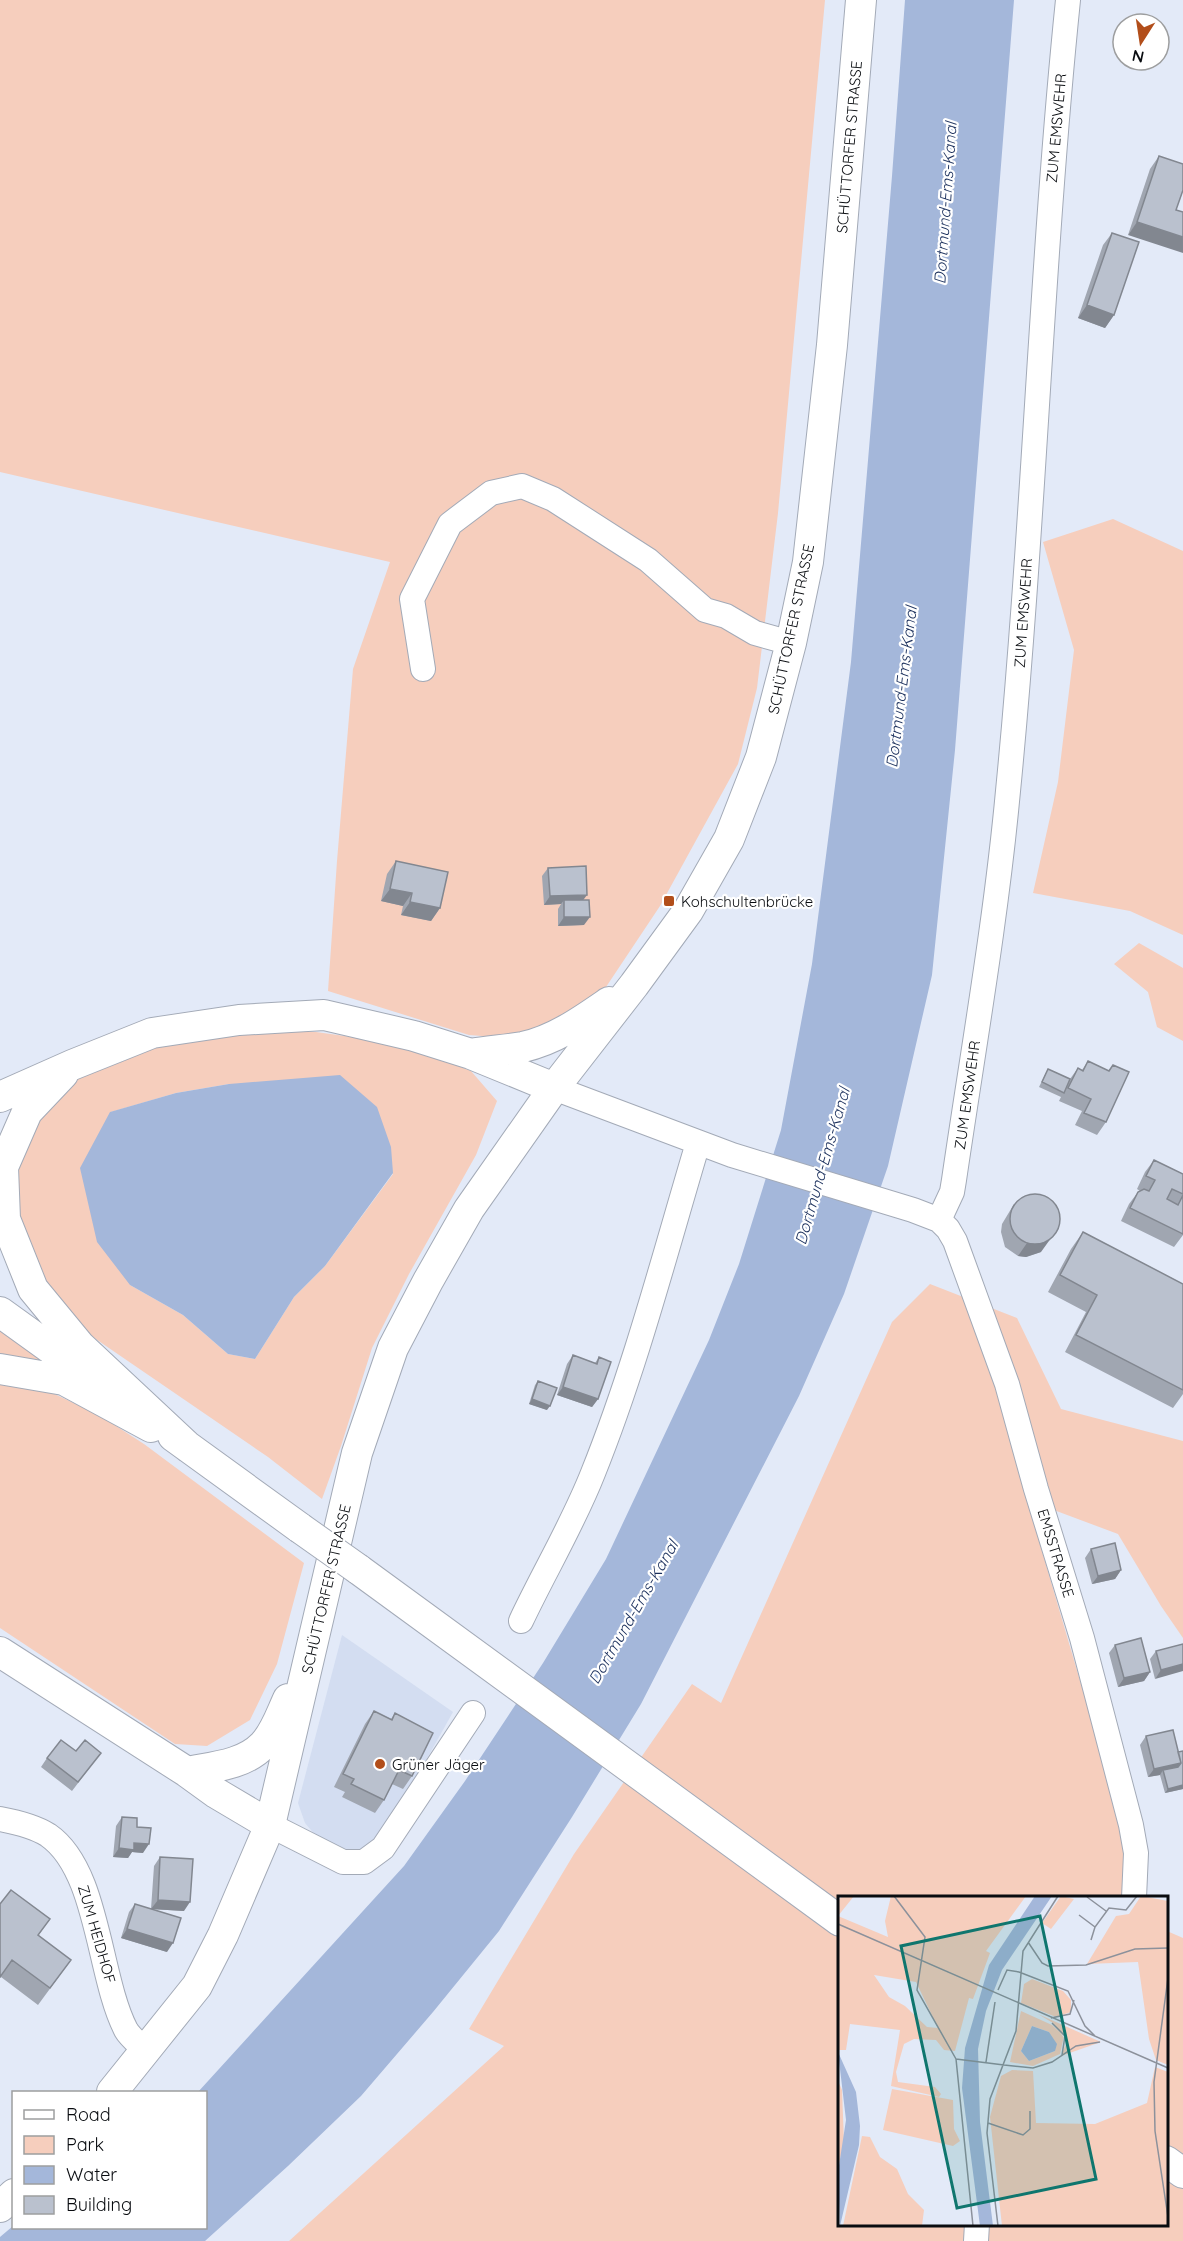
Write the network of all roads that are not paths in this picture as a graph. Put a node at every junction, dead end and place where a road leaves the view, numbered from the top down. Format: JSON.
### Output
{"nodes":[{"id":1,"x":861,"y":0,"type":"edge"},
{"id":2,"x":1068,"y":0,"type":"edge"},
{"id":3,"x":791,"y":643,"type":"junction"},
{"id":4,"x":423,"y":669,"type":"dead end"},
{"id":5,"x":634,"y":985,"type":"junction"},
{"id":6,"x":471,"y":1054,"type":"junction"},
{"id":7,"x":72,"y":1065,"type":"junction"},
{"id":8,"x":554,"y":1089,"type":"junction"},
{"id":9,"x":0,"y":1097,"type":"edge"},
{"id":10,"x":698,"y":1143,"type":"junction"},
{"id":11,"x":939,"y":1220,"type":"junction"},
{"id":12,"x":0,"y":1312,"type":"edge"},
{"id":13,"x":0,"y":1369,"type":"edge"},
{"id":14,"x":188,"y":1447,"type":"junction"},
{"id":15,"x":521,"y":1621,"type":"dead end"},
{"id":16,"x":314,"y":1642,"type":"junction"},
{"id":17,"x":0,"y":1652,"type":"edge"},
{"id":18,"x":473,"y":1713,"type":"dead end"},
{"id":19,"x":187,"y":1772,"type":"junction"},
{"id":20,"x":0,"y":1820,"type":"edge"},
{"id":21,"x":270,"y":1825,"type":"junction"},
{"id":22,"x":1134,"y":1896,"type":"edge"},
{"id":23,"x":838,"y":1920,"type":"edge"},
{"id":24,"x":145,"y":2050,"type":"junction"},
{"id":25,"x":113,"y":2091,"type":"edge"},
{"id":26,"x":1168,"y":2162,"type":"edge"},
{"id":27,"x":1183,"y":2173,"type":"edge"},
{"id":28,"x":12,"y":2196,"type":"edge"},
{"id":29,"x":0,"y":2206,"type":"edge"},
{"id":30,"x":977,"y":2226,"type":"edge"},
{"id":31,"x":976,"y":2241,"type":"edge"}],
"edges":[{"from":1,"to":3,"type":"main road","name":"SCHÜTTORFER STRASSE"},
{"from":2,"to":11,"type":"street","name":"ZUM EMSWEHR"},
{"from":3,"to":4,"type":"street"},
{"from":3,"to":5,"type":"main road","name":"SCHÜTTORFER STRASSE"},
{"from":5,"to":6,"type":"main road"},
{"from":5,"to":8,"type":"main road","name":"SCHÜTTORFER STRASSE"},
{"from":6,"to":7,"type":"main road"},
{"from":6,"to":8,"type":"main road"},
{"from":7,"to":9,"type":"main road"},
{"from":7,"to":14,"type":"main road"},
{"from":8,"to":10,"type":"street"},
{"from":8,"to":16,"type":"main road","name":"SCHÜTTORFER STRASSE"},
{"from":10,"to":11,"type":"street"},
{"from":10,"to":15,"type":"street"},
{"from":11,"to":22,"type":"street","name":"EMSSTRASSE"},
{"from":12,"to":14,"type":"main road"},
{"from":13,"to":14,"type":"main road"},
{"from":14,"to":23,"type":"main road","bridge":true},
{"from":16,"to":19,"type":"main road"},
{"from":16,"to":21,"type":"main road","name":"SCHÜTTORFER STRASSE"},
{"from":17,"to":19,"type":"main road"},
{"from":18,"to":21,"type":"street"},
{"from":19,"to":21,"type":"main road"},
{"from":20,"to":24,"type":"street","name":"ZUM HEIDHOF"},
{"from":21,"to":24,"type":"main road","name":"SCHÜTTORFER STRASSE"},
{"from":24,"to":25,"type":"main road","name":"SCHÜTTORFER STRASSE"},
{"from":26,"to":27,"type":"main road"},
{"from":28,"to":29,"type":"main road"},
{"from":30,"to":31,"type":"street"}]}
